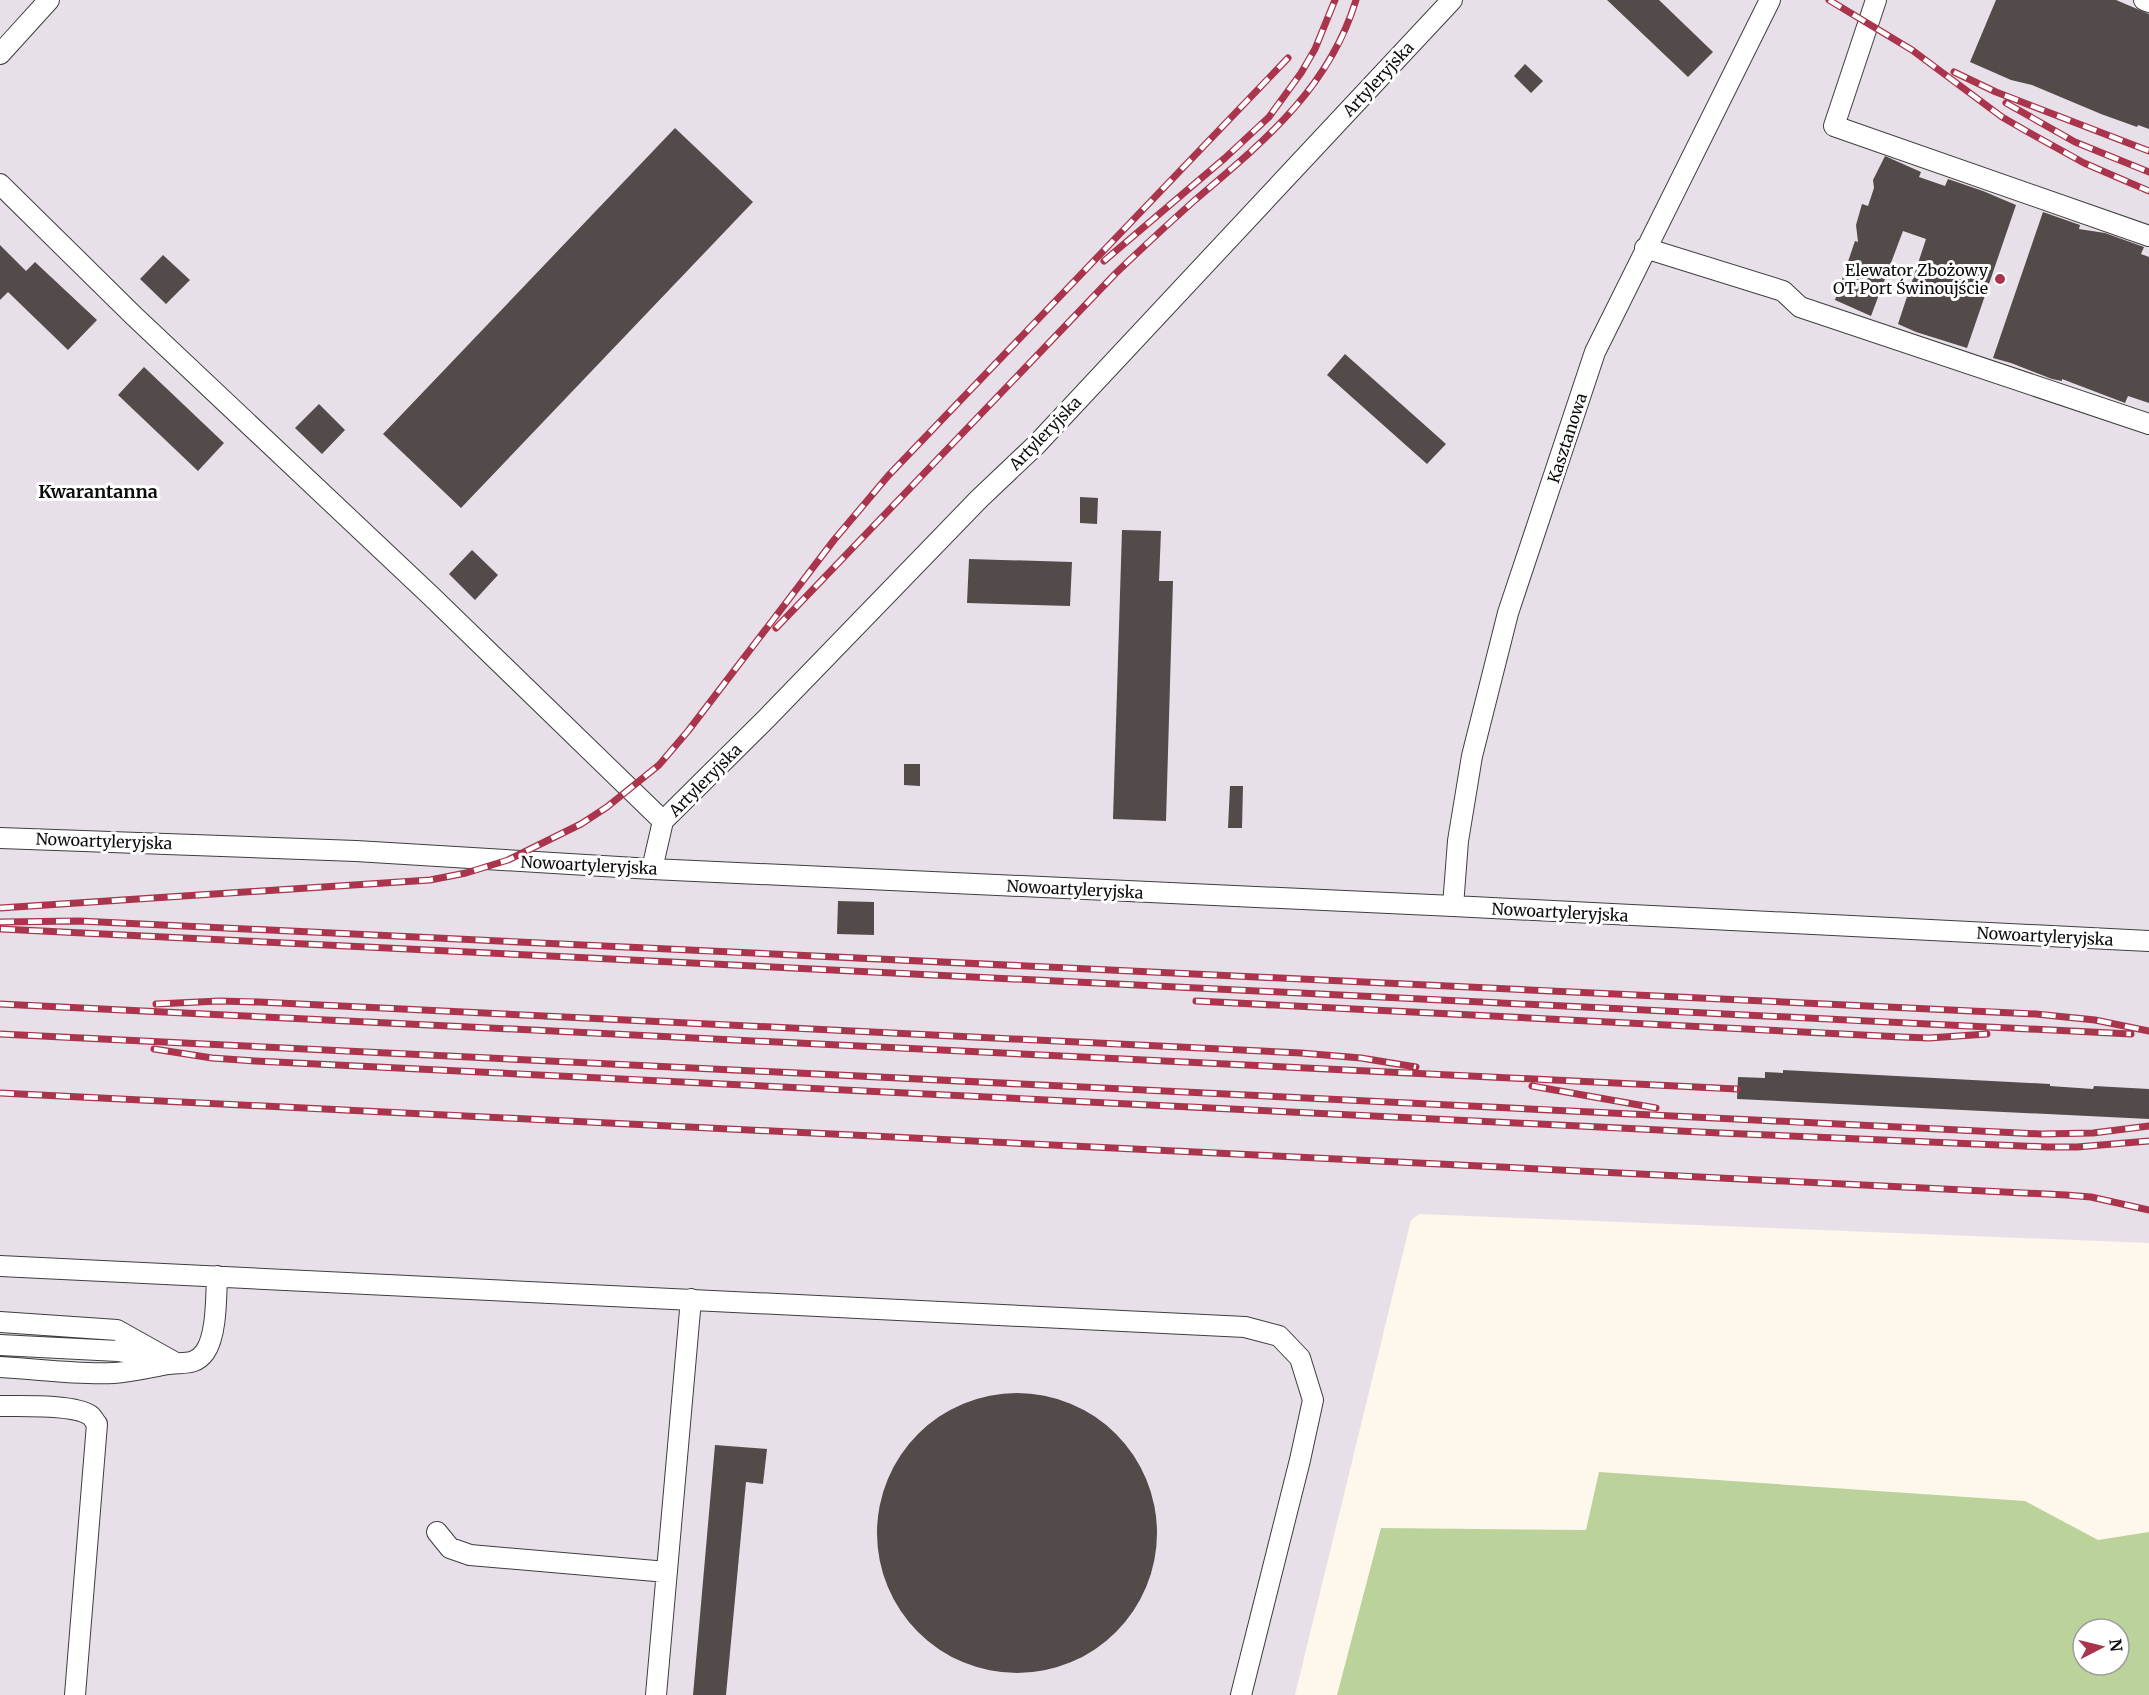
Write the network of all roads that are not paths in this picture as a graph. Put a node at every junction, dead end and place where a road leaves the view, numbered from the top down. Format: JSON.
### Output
{"nodes":[{"id":1,"x":50,"y":0,"type":"edge"},
{"id":2,"x":1452,"y":0,"type":"edge"},
{"id":3,"x":1770,"y":0,"type":"edge"},
{"id":4,"x":1876,"y":0,"type":"edge"},
{"id":5,"x":2144,"y":0,"type":"edge"},
{"id":6,"x":2149,"y":2,"type":"edge"},
{"id":7,"x":0,"y":54,"type":"edge"},
{"id":8,"x":0,"y":184,"type":"edge"},
{"id":9,"x":2149,"y":236,"type":"edge"},
{"id":10,"x":1645,"y":249,"type":"junction"},
{"id":11,"x":2149,"y":424,"type":"edge"},
{"id":12,"x":663,"y":821,"type":"junction"},
{"id":13,"x":0,"y":838,"type":"edge"},
{"id":14,"x":652,"y":869,"type":"junction"},
{"id":15,"x":1453,"y":906,"type":"junction"},
{"id":16,"x":2149,"y":941,"type":"edge"},
{"id":17,"x":0,"y":1266,"type":"edge"},
{"id":18,"x":217,"y":1276,"type":"junction"},
{"id":19,"x":691,"y":1299,"type":"junction"},
{"id":20,"x":0,"y":1322,"type":"edge"},
{"id":21,"x":0,"y":1345,"type":"edge"},
{"id":22,"x":176,"y":1363,"type":"junction"},
{"id":23,"x":0,"y":1367,"type":"edge"},
{"id":24,"x":0,"y":1406,"type":"edge"},
{"id":25,"x":437,"y":1532,"type":"dead end"},
{"id":26,"x":667,"y":1572,"type":"junction"},
{"id":27,"x":75,"y":1695,"type":"edge"},
{"id":28,"x":656,"y":1695,"type":"edge"},
{"id":29,"x":1241,"y":1695,"type":"edge"}],
"edges":[{"from":1,"to":7,"type":"lane"},
{"from":2,"to":12,"type":"lane","name":"Artyleryjska"},
{"from":3,"to":10,"type":"lane","name":"Kasztanowa"},
{"from":4,"to":9,"type":"lane"},
{"from":5,"to":6,"type":"lane"},
{"from":8,"to":12,"type":"lane"},
{"from":10,"to":11,"type":"lane"},
{"from":10,"to":15,"type":"lane","name":"Kasztanowa"},
{"from":12,"to":14,"type":"lane","name":"Artyleryjska"},
{"from":13,"to":14,"type":"lane","name":"Nowoartyleryjska"},
{"from":14,"to":15,"type":"lane","name":"Nowoartyleryjska"},
{"from":15,"to":16,"type":"lane","name":"Nowoartyleryjska"},
{"from":17,"to":18,"type":"lane"},
{"from":18,"to":19,"type":"lane"},
{"from":18,"to":22,"type":"lane"},
{"from":19,"to":26,"type":"lane"},
{"from":19,"to":29,"type":"lane"},
{"from":20,"to":22,"type":"lane"},
{"from":21,"to":22,"type":"lane"},
{"from":22,"to":23,"type":"lane"},
{"from":24,"to":27,"type":"lane"},
{"from":25,"to":26,"type":"lane"},
{"from":26,"to":28,"type":"lane"}]}
